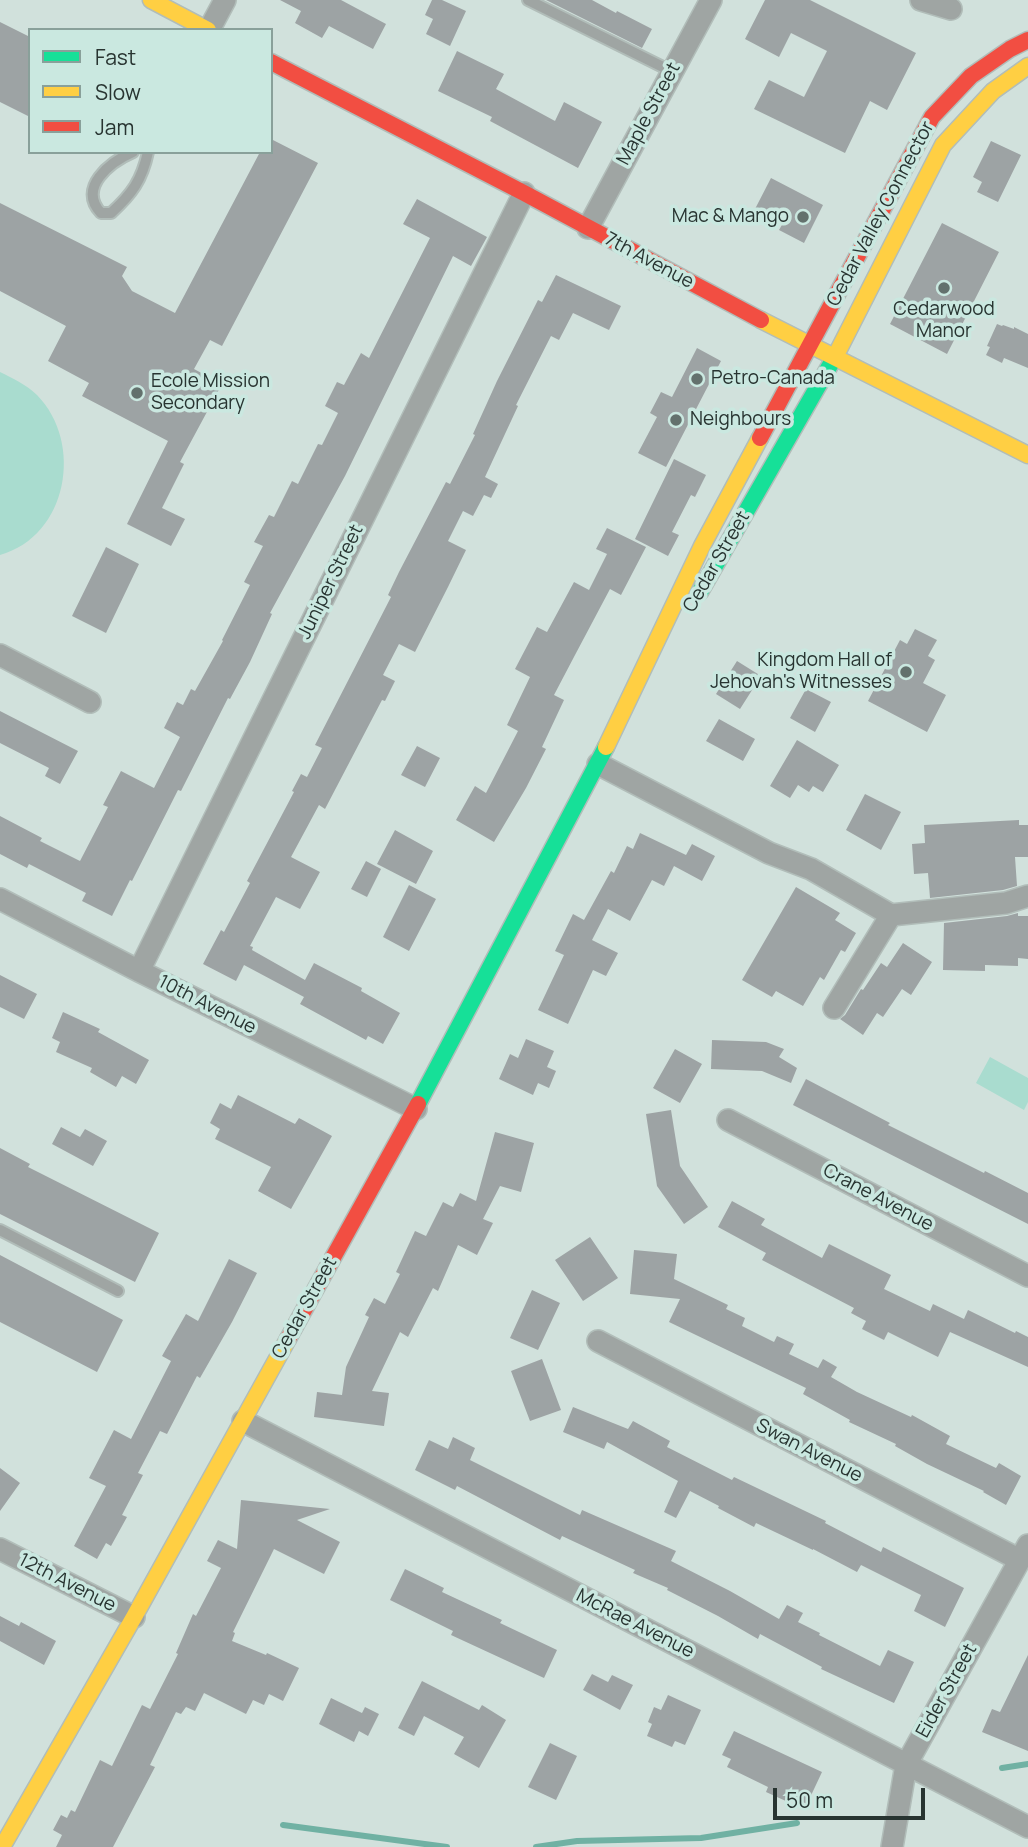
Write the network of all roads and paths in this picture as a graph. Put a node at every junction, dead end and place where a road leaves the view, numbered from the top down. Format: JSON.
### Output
{"nodes":[{"id":1,"x":151,"y":0,"type":"edge"},
{"id":2,"x":225,"y":0,"type":"edge"},
{"id":3,"x":528,"y":0,"type":"edge"},
{"id":4,"x":711,"y":0,"type":"edge"},
{"id":5,"x":921,"y":0,"type":"edge"},
{"id":6,"x":951,"y":9,"type":"dead end"},
{"id":7,"x":205,"y":28,"type":"edge"},
{"id":8,"x":210,"y":28,"type":"edge"},
{"id":9,"x":1028,"y":40,"type":"edge"},
{"id":10,"x":273,"y":63,"type":"edge"},
{"id":11,"x":1028,"y":66,"type":"edge"},
{"id":12,"x":673,"y":72,"type":"junction"},
{"id":13,"x":130,"y":154,"type":"edge"},
{"id":14,"x":148,"y":154,"type":"edge"},
{"id":15,"x":524,"y":193,"type":"junction"},
{"id":16,"x":587,"y":229,"type":"junction"},
{"id":17,"x":810,"y":346,"type":"junction"},
{"id":18,"x":834,"y":358,"type":"junction"},
{"id":19,"x":1028,"y":455,"type":"edge"},
{"id":20,"x":0,"y":655,"type":"edge"},
{"id":21,"x":90,"y":702,"type":"dead end"},
{"id":22,"x":597,"y":764,"type":"junction"},
{"id":23,"x":1028,"y":896,"type":"edge"},
{"id":24,"x":0,"y":899,"type":"edge"},
{"id":25,"x":891,"y":915,"type":"junction"},
{"id":26,"x":139,"y":971,"type":"junction"},
{"id":27,"x":834,"y":1008,"type":"dead end"},
{"id":28,"x":416,"y":1110,"type":"junction"},
{"id":29,"x":728,"y":1119,"type":"dead end"},
{"id":30,"x":0,"y":1230,"type":"edge"},
{"id":31,"x":1028,"y":1276,"type":"edge"},
{"id":32,"x":118,"y":1291,"type":"dead end"},
{"id":33,"x":598,"y":1341,"type":"dead end"},
{"id":34,"x":243,"y":1420,"type":"junction"},
{"id":35,"x":0,"y":1549,"type":"edge"},
{"id":36,"x":1024,"y":1552,"type":"edge"},
{"id":37,"x":134,"y":1617,"type":"junction"},
{"id":38,"x":906,"y":1765,"type":"junction"},
{"id":39,"x":1028,"y":1827,"type":"edge"},
{"id":40,"x":2,"y":1847,"type":"edge"},
{"id":41,"x":892,"y":1847,"type":"edge"}],
"edges":[{"from":1,"to":7,"type":"main road"},
{"from":2,"to":8,"type":"street"},
{"from":3,"to":12,"type":"lane"},
{"from":4,"to":12,"type":"street","name":"Maple Street"},
{"from":5,"to":6,"type":"street"},
{"from":9,"to":17,"type":"main road","name":"Cedar Valley Connector"},
{"from":10,"to":15,"type":"main road","name":"7th Avenue"},
{"from":11,"to":18,"type":"main road","name":"Cedar Valley Connector"},
{"from":12,"to":16,"type":"street","name":"Maple Street"},
{"from":13,"to":14,"type":"lane"},
{"from":15,"to":16,"type":"main road","name":"7th Avenue"},
{"from":15,"to":26,"type":"street","name":"Juniper Street"},
{"from":16,"to":17,"type":"main road","name":"7th Avenue"},
{"from":17,"to":18,"type":"main road","name":"7th Avenue"},
{"from":17,"to":22,"type":"main road","name":"Cedar Street"},
{"from":18,"to":19,"type":"main road","name":"7th Avenue"},
{"from":18,"to":22,"type":"main road","name":"Cedar Street"},
{"from":20,"to":21,"type":"street"},
{"from":22,"to":25,"type":"street"},
{"from":22,"to":28,"type":"main road","name":"Cedar Street"},
{"from":23,"to":25,"type":"street"},
{"from":24,"to":26,"type":"street","name":"10th Avenue"},
{"from":25,"to":27,"type":"street"},
{"from":26,"to":28,"type":"street","name":"10th Avenue"},
{"from":28,"to":34,"type":"main road","name":"Cedar Street"},
{"from":29,"to":31,"type":"street","name":"Crane Avenue"},
{"from":30,"to":32,"type":"lane"},
{"from":33,"to":36,"type":"street","name":"Swan Avenue"},
{"from":34,"to":37,"type":"main road","name":"Cedar Street"},
{"from":34,"to":38,"type":"street","name":"McRae Avenue"},
{"from":35,"to":37,"type":"street","name":"12th Avenue"},
{"from":36,"to":38,"type":"street","name":"Eider Street"},
{"from":37,"to":40,"type":"main road","name":"Cedar Street"},
{"from":38,"to":39,"type":"street","name":"McRae Avenue"},
{"from":38,"to":41,"type":"street","name":"Eider Street"}]}
